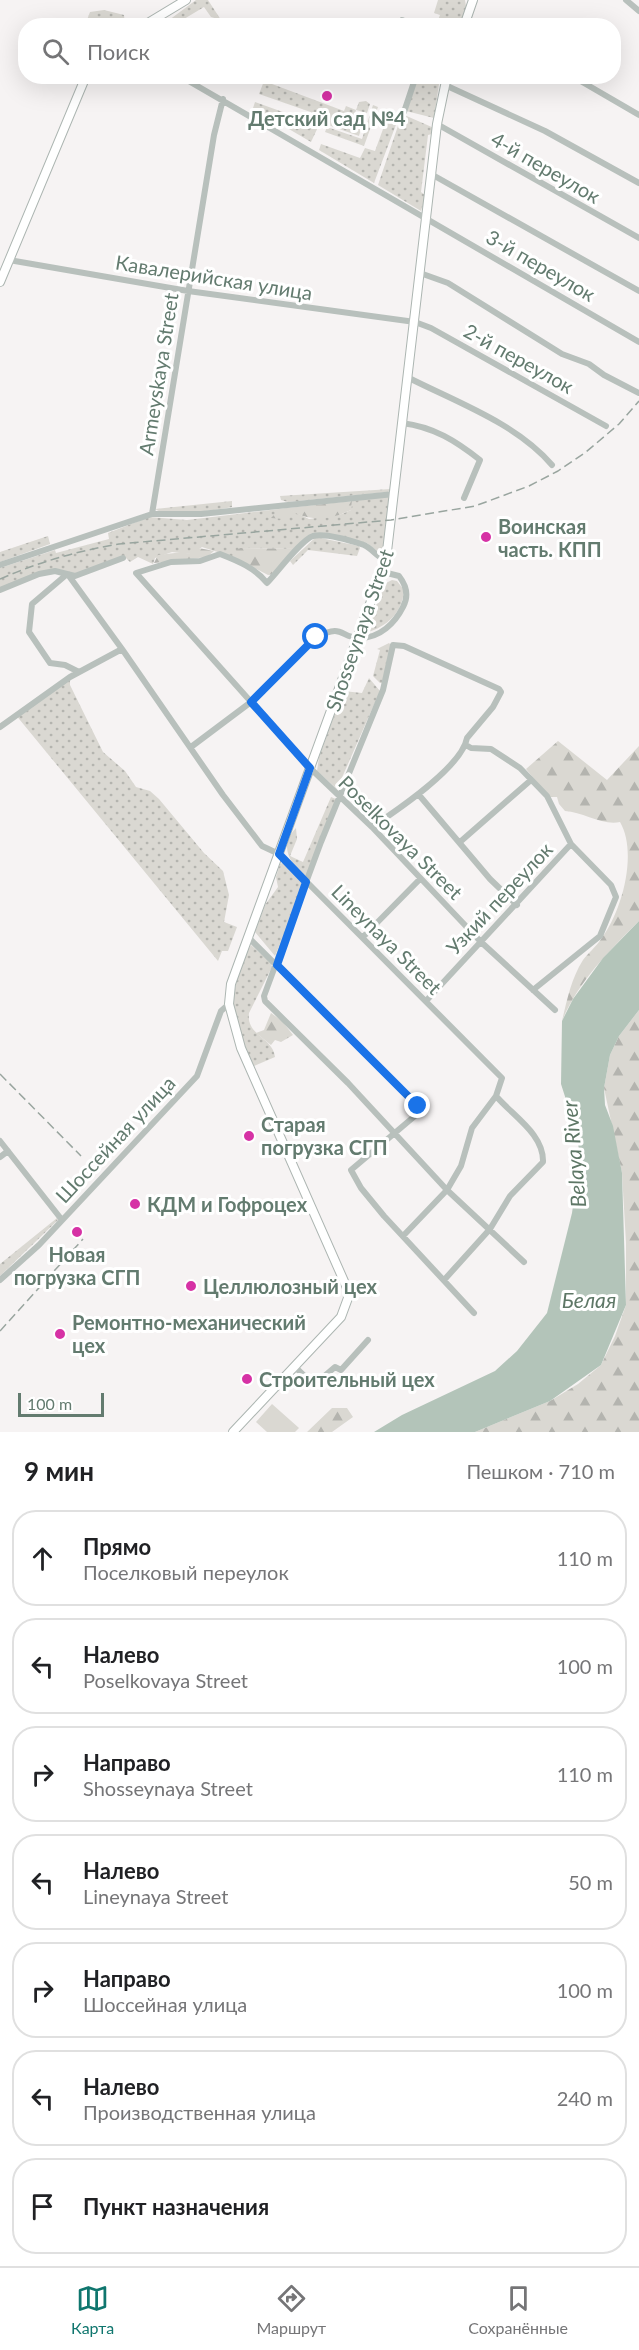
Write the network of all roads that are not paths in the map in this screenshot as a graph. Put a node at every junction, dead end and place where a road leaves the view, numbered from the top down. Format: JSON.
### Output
{"nodes":[{"id":1,"x":186,"y":0,"type":"edge"},
{"id":2,"x":473,"y":0,"type":"edge"},
{"id":3,"x":626,"y":0,"type":"edge"},
{"id":4,"x":639,"y":12,"type":"edge"},
{"id":5,"x":157,"y":18,"type":"edge"},
{"id":6,"x":467,"y":18,"type":"edge"},
{"id":7,"x":83,"y":84,"type":"edge"},
{"id":8,"x":195,"y":84,"type":"edge"},
{"id":9,"x":414,"y":84,"type":"edge"},
{"id":10,"x":445,"y":84,"type":"edge"},
{"id":11,"x":452,"y":84,"type":"edge"},
{"id":12,"x":586,"y":84,"type":"edge"},
{"id":13,"x":223,"y":99,"type":"junction"},
{"id":14,"x":404,"y":112,"type":"dead end"},
{"id":15,"x":639,"y":115,"type":"edge"},
{"id":16,"x":437,"y":124,"type":"junction"},
{"id":17,"x":431,"y":174,"type":"junction"},
{"id":18,"x":639,"y":183,"type":"edge"},
{"id":19,"x":425,"y":218,"type":"junction"},
{"id":20,"x":639,"y":238,"type":"edge"},
{"id":21,"x":9,"y":260,"type":"junction"},
{"id":22,"x":420,"y":273,"type":"junction"},
{"id":23,"x":0,"y":282,"type":"edge"},
{"id":24,"x":188,"y":291,"type":"junction"},
{"id":25,"x":639,"y":291,"type":"edge"},
{"id":26,"x":415,"y":322,"type":"junction"},
{"id":27,"x":639,"y":342,"type":"edge"},
{"id":28,"x":407,"y":377,"type":"junction"},
{"id":29,"x":639,"y":393,"type":"edge"},
{"id":30,"x":402,"y":423,"type":"junction"},
{"id":31,"x":606,"y":426,"type":"dead end"},
{"id":32,"x":552,"y":465,"type":"dead end"},
{"id":33,"x":394,"y":494,"type":"junction"},
{"id":34,"x":464,"y":498,"type":"dead end"},
{"id":35,"x":152,"y":514,"type":"junction"},
{"id":36,"x":123,"y":558,"type":"dead end"},
{"id":37,"x":386,"y":560,"type":"junction"},
{"id":38,"x":0,"y":565,"type":"edge"},
{"id":39,"x":383,"y":572,"type":"junction"},
{"id":40,"x":67,"y":575,"type":"junction"},
{"id":41,"x":0,"y":590,"type":"edge"},
{"id":42,"x":359,"y":638,"type":"junction"},
{"id":43,"x":122,"y":649,"type":"junction"},
{"id":44,"x":79,"y":672,"type":"junction"},
{"id":45,"x":251,"y":702,"type":"junction"},
{"id":46,"x":0,"y":727,"type":"edge"},
{"id":47,"x":466,"y":745,"type":"junction"},
{"id":48,"x":191,"y":747,"type":"junction"},
{"id":49,"x":310,"y":768,"type":"junction"},
{"id":50,"x":531,"y":780,"type":"junction"},
{"id":51,"x":419,"y":795,"type":"junction"},
{"id":52,"x":340,"y":799,"type":"junction"},
{"id":53,"x":372,"y":827,"type":"junction"},
{"id":54,"x":460,"y":842,"type":"junction"},
{"id":55,"x":571,"y":844,"type":"junction"},
{"id":56,"x":279,"y":854,"type":"junction"},
{"id":57,"x":420,"y":879,"type":"junction"},
{"id":58,"x":306,"y":882,"type":"junction"},
{"id":59,"x":517,"y":905,"type":"junction"},
{"id":60,"x":248,"y":937,"type":"junction"},
{"id":61,"x":363,"y":937,"type":"junction"},
{"id":62,"x":482,"y":942,"type":"junction"},
{"id":63,"x":277,"y":965,"type":"junction"},
{"id":64,"x":533,"y":990,"type":"junction"},
{"id":65,"x":426,"y":1001,"type":"junction"},
{"id":66,"x":229,"y":1004,"type":"junction"},
{"id":67,"x":555,"y":1010,"type":"dead end"},
{"id":68,"x":495,"y":1096,"type":"junction"},
{"id":69,"x":394,"y":1135,"type":"junction"},
{"id":70,"x":0,"y":1141,"type":"edge"},
{"id":71,"x":8,"y":1151,"type":"junction"},
{"id":72,"x":0,"y":1157,"type":"edge"},
{"id":73,"x":447,"y":1190,"type":"junction"},
{"id":74,"x":62,"y":1220,"type":"junction"},
{"id":75,"x":490,"y":1229,"type":"junction"},
{"id":76,"x":403,"y":1236,"type":"junction"},
{"id":77,"x":524,"y":1262,"type":"dead end"},
{"id":78,"x":445,"y":1279,"type":"junction"},
{"id":79,"x":0,"y":1280,"type":"edge"},
{"id":80,"x":474,"y":1313,"type":"dead end"},
{"id":81,"x":369,"y":1340,"type":"dead end"},
{"id":82,"x":295,"y":1367,"type":"junction"},
{"id":83,"x":233,"y":1432,"type":"edge"}],
"edges":[{"from":1,"to":5,"type":"main road"},
{"from":2,"to":6,"type":"main road"},
{"from":3,"to":4,"type":"street"},
{"from":7,"to":21,"type":"main road"},
{"from":8,"to":13,"type":"street","name":"3-й переулок"},
{"from":9,"to":14,"type":"street"},
{"from":10,"to":16,"type":"main road","name":"Shosseynaya Street"},
{"from":11,"to":18,"type":"street"},
{"from":12,"to":15,"type":"street"},
{"from":13,"to":19,"type":"street","name":"3-й переулок"},
{"from":13,"to":24,"type":"street","name":"Armeyskaya Street"},
{"from":16,"to":17,"type":"main road","name":"Shosseynaya Street"},
{"from":16,"to":20,"type":"street","name":"4-й переулок"},
{"from":17,"to":19,"type":"main road","name":"Shosseynaya Street"},
{"from":17,"to":25,"type":"street"},
{"from":19,"to":22,"type":"main road","name":"Shosseynaya Street"},
{"from":19,"to":27,"type":"street","name":"3-й переулок"},
{"from":21,"to":23,"type":"main road"},
{"from":21,"to":24,"type":"street","name":"Кавалерийская улица"},
{"from":22,"to":26,"type":"main road","name":"Shosseynaya Street"},
{"from":22,"to":29,"type":"street"},
{"from":24,"to":26,"type":"street","name":"Кавалерийская улица"},
{"from":24,"to":35,"type":"street","name":"Armeyskaya Street"},
{"from":26,"to":28,"type":"main road","name":"Shosseynaya Street"},
{"from":26,"to":31,"type":"street","name":"2-й переулок"},
{"from":28,"to":30,"type":"main road","name":"Shosseynaya Street"},
{"from":28,"to":32,"type":"street"},
{"from":30,"to":33,"type":"main road","name":"Shosseynaya Street"},
{"from":30,"to":34,"type":"street"},
{"from":33,"to":35,"type":"street"},
{"from":33,"to":37,"type":"main road","name":"Shosseynaya Street"},
{"from":35,"to":38,"type":"street"},
{"from":36,"to":40,"type":"street"},
{"from":37,"to":39,"type":"main road","name":"Shosseynaya Street"},
{"from":37,"to":45,"type":"street","name":"Poselkovaya Street"},
{"from":39,"to":42,"type":"main road","name":"Shosseynaya Street"},
{"from":39,"to":42,"type":"street"},
{"from":40,"to":41,"type":"street"},
{"from":40,"to":43,"type":"street","name":"Lineynaya Street"},
{"from":40,"to":44,"type":"street"},
{"from":42,"to":45,"type":"street"},
{"from":42,"to":49,"type":"main road","name":"Shosseynaya Street"},
{"from":43,"to":44,"type":"street"},
{"from":43,"to":48,"type":"street","name":"Lineynaya Street"},
{"from":44,"to":46,"type":"street"},
{"from":45,"to":48,"type":"street"},
{"from":45,"to":49,"type":"street","name":"Poselkovaya Street"},
{"from":47,"to":50,"type":"street"},
{"from":47,"to":51,"type":"street"},
{"from":47,"to":52,"type":"street"},
{"from":48,"to":56,"type":"street","name":"Lineynaya Street"},
{"from":49,"to":52,"type":"street","name":"Poselkovaya Street"},
{"from":49,"to":56,"type":"main road","name":"Shosseynaya Street"},
{"from":50,"to":54,"type":"street"},
{"from":50,"to":55,"type":"street"},
{"from":51,"to":53,"type":"street"},
{"from":51,"to":54,"type":"street"},
{"from":52,"to":53,"type":"street","name":"Poselkovaya Street"},
{"from":52,"to":58,"type":"street"},
{"from":53,"to":57,"type":"street","name":"Poselkovaya Street"},
{"from":54,"to":59,"type":"street"},
{"from":55,"to":59,"type":"street","name":"Узкий переулок"},
{"from":55,"to":64,"type":"street"},
{"from":56,"to":58,"type":"street","name":"Lineynaya Street"},
{"from":56,"to":60,"type":"main road","name":"Shosseynaya Street"},
{"from":57,"to":61,"type":"street"},
{"from":57,"to":62,"type":"street","name":"Poselkovaya Street"},
{"from":58,"to":61,"type":"street","name":"Lineynaya Street"},
{"from":58,"to":63,"type":"street"},
{"from":59,"to":62,"type":"street","name":"Узкий переулок"},
{"from":60,"to":63,"type":"street"},
{"from":60,"to":66,"type":"main road","name":"Shosseynaya Street"},
{"from":61,"to":65,"type":"street","name":"Lineynaya Street"},
{"from":62,"to":64,"type":"street","name":"Poselkovaya Street"},
{"from":62,"to":65,"type":"street","name":"Узкий переулок"},
{"from":63,"to":69,"type":"street"},
{"from":63,"to":69,"type":"street"},
{"from":64,"to":67,"type":"street","name":"Poselkovaya Street"},
{"from":65,"to":68,"type":"street","name":"Lineynaya Street"},
{"from":66,"to":74,"type":"street","name":"Шоссейная улица"},
{"from":66,"to":82,"type":"main road","name":"Shosseynaya Street"},
{"from":68,"to":73,"type":"street"},
{"from":68,"to":75,"type":"street"},
{"from":69,"to":73,"type":"street"},
{"from":69,"to":76,"type":"street"},
{"from":70,"to":71,"type":"street"},
{"from":71,"to":72,"type":"street"},
{"from":71,"to":74,"type":"street"},
{"from":73,"to":75,"type":"street"},
{"from":73,"to":76,"type":"street"},
{"from":74,"to":79,"type":"street","name":"Шоссейная улица"},
{"from":75,"to":77,"type":"street"},
{"from":75,"to":78,"type":"street"},
{"from":76,"to":78,"type":"street"},
{"from":78,"to":80,"type":"street"},
{"from":81,"to":82,"type":"street"},
{"from":82,"to":83,"type":"main road","name":"Shosseynaya Street"}]}
